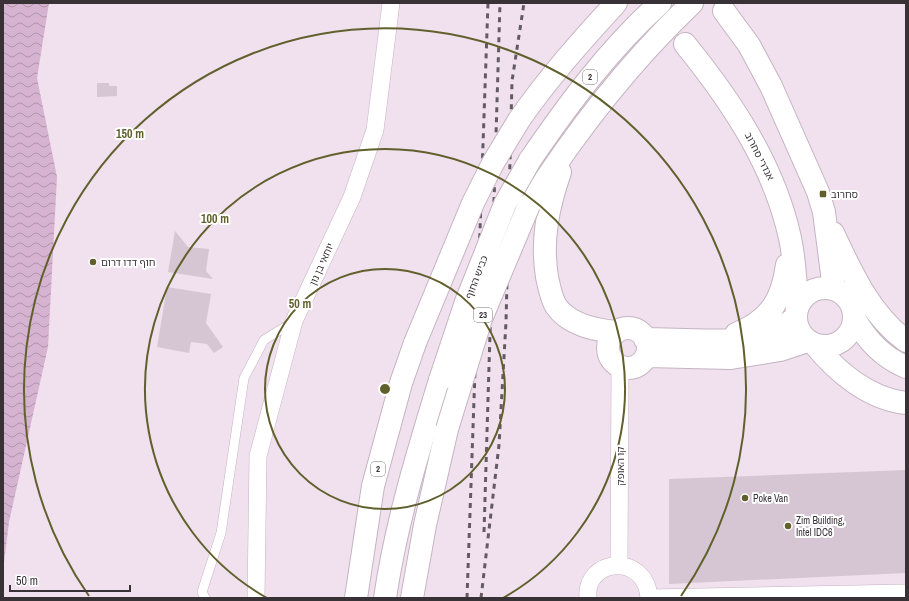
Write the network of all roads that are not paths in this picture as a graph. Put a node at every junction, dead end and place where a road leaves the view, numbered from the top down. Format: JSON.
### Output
{"nodes":[{"id":1,"x":392,"y":3,"type":"edge"},
{"id":2,"x":616,"y":3,"type":"edge"},
{"id":3,"x":660,"y":3,"type":"edge"},
{"id":4,"x":692,"y":3,"type":"edge"},
{"id":5,"x":724,"y":11,"type":"dead end"},
{"id":6,"x":685,"y":44,"type":"dead end"},
{"id":7,"x":580,"y":130,"type":"junction"},
{"id":8,"x":824,"y":212,"type":"junction"},
{"id":9,"x":790,"y":238,"type":"junction"},
{"id":10,"x":834,"y":290,"type":"junction"},
{"id":11,"x":796,"y":313,"type":"junction"},
{"id":12,"x":854,"y":318,"type":"junction"},
{"id":13,"x":294,"y":322,"type":"junction"},
{"id":14,"x":616,"y":332,"type":"junction"},
{"id":15,"x":722,"y":340,"type":"junction"},
{"id":16,"x":906,"y":341,"type":"edge"},
{"id":17,"x":811,"y":343,"type":"junction"},
{"id":18,"x":646,"y":347,"type":"junction"},
{"id":19,"x":620,"y":367,"type":"junction"},
{"id":20,"x":906,"y":367,"type":"edge"},
{"id":21,"x":906,"y":403,"type":"edge"},
{"id":22,"x":619,"y":565,"type":"junction"},
{"id":23,"x":906,"y":593,"type":"edge"},
{"id":24,"x":844,"y":596,"type":"edge"},
{"id":25,"x":205,"y":598,"type":"edge"},
{"id":26,"x":256,"y":598,"type":"edge"},
{"id":27,"x":356,"y":598,"type":"edge"},
{"id":28,"x":385,"y":598,"type":"edge"},
{"id":29,"x":412,"y":598,"type":"edge"},
{"id":30,"x":588,"y":598,"type":"edge"},
{"id":31,"x":649,"y":598,"type":"edge"}],
"edges":[{"from":1,"to":13,"type":"street","name":"יוחאי בן נון"},
{"from":2,"to":27,"type":"main road","number":"2","bridge":true},
{"from":3,"to":28,"type":"main road","name":"כביש החוף","number":"2","bridge":true},
{"from":4,"to":7,"type":"main road","number":"23"},
{"from":5,"to":8,"type":"main road"},
{"from":6,"to":9,"type":"main road","name":"אנדרי סחרוב"},
{"from":7,"to":14,"type":"main road"},
{"from":7,"to":29,"type":"main road","number":"23","bridge":true},
{"from":8,"to":10,"type":"main road"},
{"from":8,"to":16,"type":"main road"},
{"from":9,"to":11,"type":"main road","name":"אנדרי סחרוב"},
{"from":9,"to":15,"type":"main road"},
{"from":10,"to":11,"type":"main road"},
{"from":10,"to":12,"type":"main road"},
{"from":11,"to":15,"type":"main road"},
{"from":11,"to":17,"type":"main road"},
{"from":12,"to":17,"type":"main road"},
{"from":12,"to":20,"type":"main road"},
{"from":13,"to":25,"type":"lane"},
{"from":13,"to":26,"type":"street","name":"יוחאי בן נון"},
{"from":14,"to":18,"type":"main road"},
{"from":14,"to":19,"type":"main road"},
{"from":15,"to":18,"type":"main road"},
{"from":17,"to":18,"type":"main road"},
{"from":17,"to":21,"type":"main road"},
{"from":18,"to":19,"type":"main road"},
{"from":19,"to":22,"type":"street","name":"קו האופק"},
{"from":22,"to":30,"type":"street"},
{"from":22,"to":31,"type":"street"},
{"from":23,"to":24,"type":"street"},
{"from":24,"to":31,"type":"street"}]}
